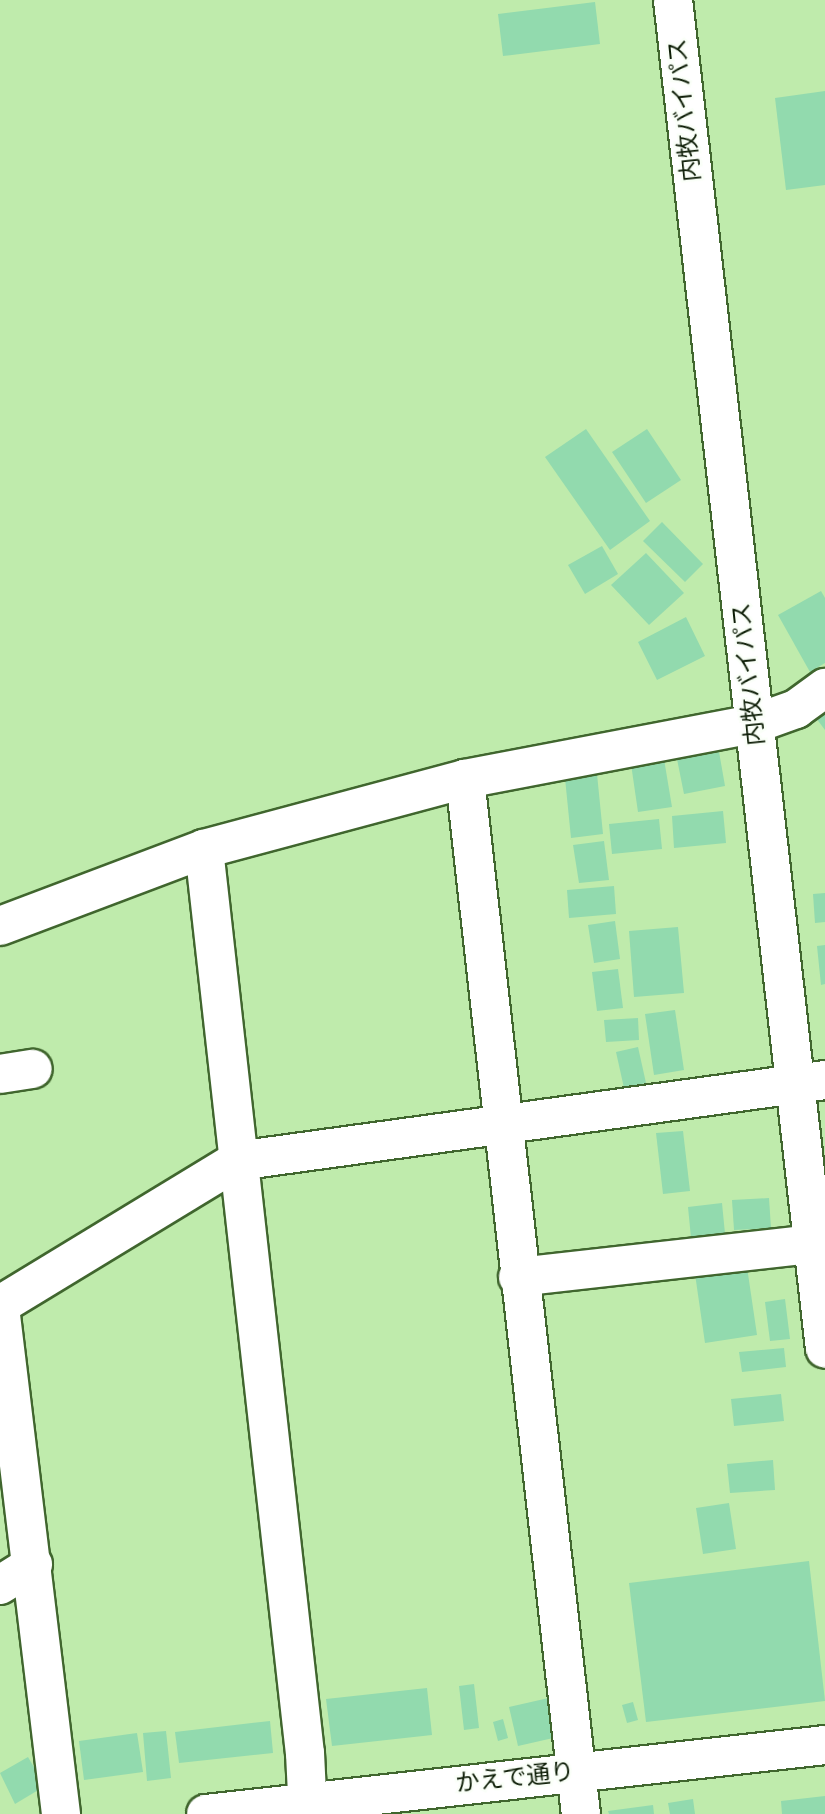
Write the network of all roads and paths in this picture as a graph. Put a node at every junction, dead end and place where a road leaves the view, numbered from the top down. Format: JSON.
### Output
{"nodes":[{"id":1,"x":673,"y":0,"type":"edge"},
{"id":2,"x":825,"y":688,"type":"edge"},
{"id":3,"x":754,"y":724,"type":"junction"},
{"id":4,"x":465,"y":779,"type":"junction"},
{"id":5,"x":204,"y":849,"type":"junction"},
{"id":6,"x":0,"y":926,"type":"edge"},
{"id":7,"x":810,"y":1082,"type":"edge"},
{"id":8,"x":506,"y":1125,"type":"junction"},
{"id":9,"x":237,"y":1161,"type":"junction"},
{"id":10,"x":813,"y":1244,"type":"junction"},
{"id":11,"x":518,"y":1277,"type":"junction"},
{"id":12,"x":0,"y":1306,"type":"edge"},
{"id":13,"x":825,"y":1348,"type":"edge"},
{"id":14,"x":33,"y":1564,"type":"junction"},
{"id":15,"x":0,"y":1585,"type":"edge"},
{"id":16,"x":825,"y":1745,"type":"edge"},
{"id":17,"x":576,"y":1771,"type":"junction"},
{"id":18,"x":307,"y":1807,"type":"edge"},
{"id":19,"x":61,"y":1814,"type":"edge"},
{"id":20,"x":206,"y":1814,"type":"edge"},
{"id":21,"x":581,"y":1814,"type":"edge"}],
"edges":[{"from":1,"to":3,"type":"street","name":"内牧バイパス"},
{"from":2,"to":3,"type":"street"},
{"from":3,"to":4,"type":"street"},
{"from":3,"to":7,"type":"street","name":"内牧バイパス"},
{"from":4,"to":5,"type":"street"},
{"from":4,"to":8,"type":"street"},
{"from":5,"to":6,"type":"street"},
{"from":5,"to":9,"type":"street"},
{"from":7,"to":8,"type":"street"},
{"from":7,"to":10,"type":"street","name":"内牧バイパス"},
{"from":8,"to":9,"type":"street"},
{"from":8,"to":11,"type":"street"},
{"from":9,"to":12,"type":"street"},
{"from":9,"to":18,"type":"street"},
{"from":10,"to":11,"type":"street"},
{"from":10,"to":13,"type":"street","name":"内牧バイパス"},
{"from":11,"to":17,"type":"street"},
{"from":12,"to":14,"type":"street"},
{"from":14,"to":15,"type":"street"},
{"from":14,"to":19,"type":"street"},
{"from":16,"to":17,"type":"street","name":"かえで通り"},
{"from":17,"to":18,"type":"street","name":"かえで通り"},
{"from":17,"to":21,"type":"street"},
{"from":18,"to":20,"type":"street","name":"かえで通り"}]}
